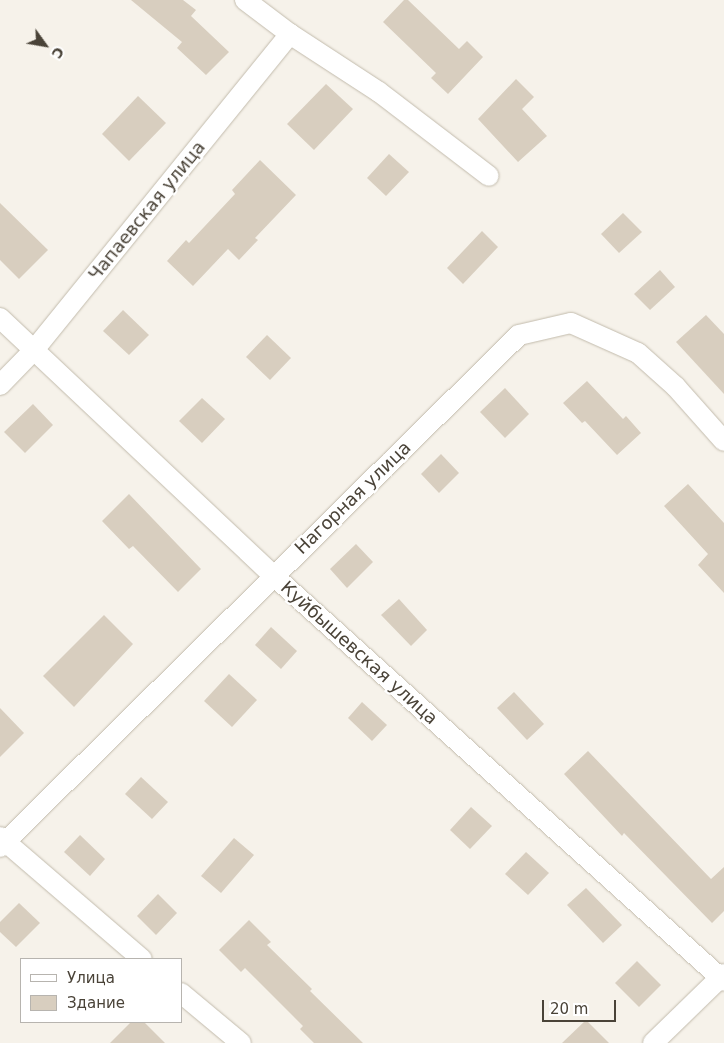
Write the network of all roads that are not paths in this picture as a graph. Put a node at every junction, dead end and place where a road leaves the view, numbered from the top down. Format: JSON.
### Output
{"nodes":[{"id":1,"x":245,"y":0,"type":"edge"},
{"id":2,"x":290,"y":34,"type":"junction"},
{"id":3,"x":488,"y":176,"type":"dead end"},
{"id":4,"x":0,"y":318,"type":"edge"},
{"id":5,"x":34,"y":350,"type":"junction"},
{"id":6,"x":0,"y":385,"type":"edge"},
{"id":7,"x":724,"y":441,"type":"edge"},
{"id":8,"x":274,"y":576,"type":"junction"},
{"id":9,"x":2,"y":842,"type":"edge"},
{"id":10,"x":141,"y":958,"type":"edge"},
{"id":11,"x":723,"y":978,"type":"edge"},
{"id":12,"x":182,"y":993,"type":"edge"},
{"id":13,"x":240,"y":1043,"type":"edge"},
{"id":14,"x":654,"y":1043,"type":"edge"}],
"edges":[{"from":1,"to":2,"type":"street"},
{"from":2,"to":3,"type":"street"},
{"from":2,"to":5,"type":"street","name":"Чапаевская улица"},
{"from":4,"to":5,"type":"street","name":"Куйбышевская улица"},
{"from":5,"to":6,"type":"street","name":"Чапаевская улица"},
{"from":5,"to":8,"type":"street","name":"Куйбышевская улица"},
{"from":7,"to":8,"type":"street","name":"Нагорная улица"},
{"from":8,"to":9,"type":"street","name":"Нагорная улица"},
{"from":8,"to":11,"type":"street","name":"Куйбышевская улица"},
{"from":9,"to":10,"type":"street"},
{"from":11,"to":14,"type":"street"},
{"from":12,"to":13,"type":"street"}]}
